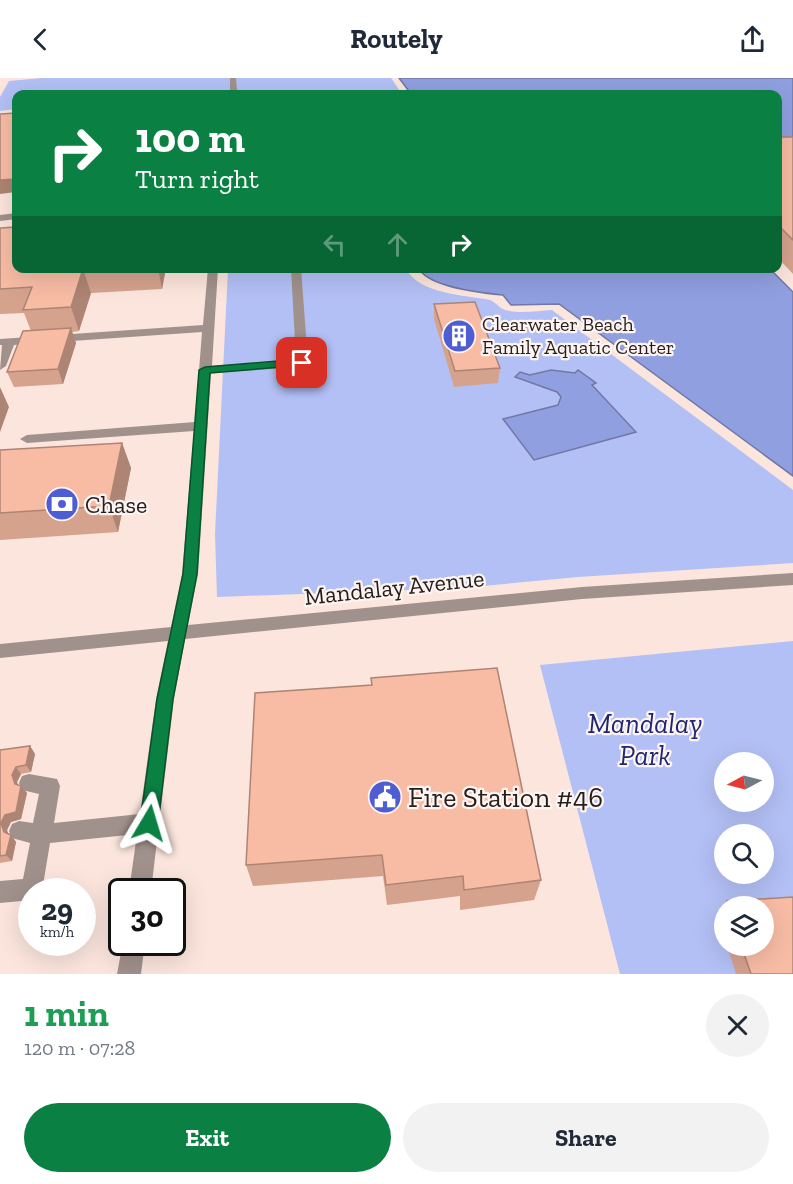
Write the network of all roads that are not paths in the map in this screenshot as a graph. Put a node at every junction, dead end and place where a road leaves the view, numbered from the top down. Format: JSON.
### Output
{"nodes":[{"id":1,"x":213,"y":273,"type":"edge"},
{"id":2,"x":296,"y":273,"type":"edge"},
{"id":3,"x":208,"y":328,"type":"junction"},
{"id":4,"x":5,"y":341,"type":"edge"},
{"id":5,"x":0,"y":366,"type":"edge"},
{"id":6,"x":205,"y":370,"type":"junction"},
{"id":7,"x":201,"y":426,"type":"junction"},
{"id":8,"x":27,"y":439,"type":"dead end"},
{"id":9,"x":793,"y":579,"type":"edge"},
{"id":10,"x":180,"y":632,"type":"junction"},
{"id":11,"x":0,"y":651,"type":"edge"},
{"id":12,"x":29,"y":783,"type":"dead end"},
{"id":13,"x":149,"y":823,"type":"junction"},
{"id":14,"x":19,"y":831,"type":"dead end"},
{"id":15,"x":43,"y":834,"type":"junction"},
{"id":16,"x":142,"y":878,"type":"edge"},
{"id":17,"x":0,"y":892,"type":"edge"},
{"id":18,"x":132,"y":956,"type":"edge"},
{"id":19,"x":129,"y":974,"type":"edge"}],
"edges":[{"from":1,"to":3,"type":"street"},
{"from":2,"to":6,"type":"street"},
{"from":3,"to":4,"type":"street"},
{"from":3,"to":6,"type":"street"},
{"from":4,"to":5,"type":"street"},
{"from":6,"to":7,"type":"street"},
{"from":7,"to":8,"type":"street"},
{"from":7,"to":10,"type":"street"},
{"from":9,"to":10,"type":"street","name":"Mandalay Avenue"},
{"from":10,"to":11,"type":"street","name":"Mandalay Avenue"},
{"from":10,"to":13,"type":"street"},
{"from":12,"to":15,"type":"street"},
{"from":13,"to":15,"type":"street"},
{"from":13,"to":16,"type":"street"},
{"from":14,"to":15,"type":"street"},
{"from":15,"to":17,"type":"street"},
{"from":18,"to":19,"type":"street"}]}
